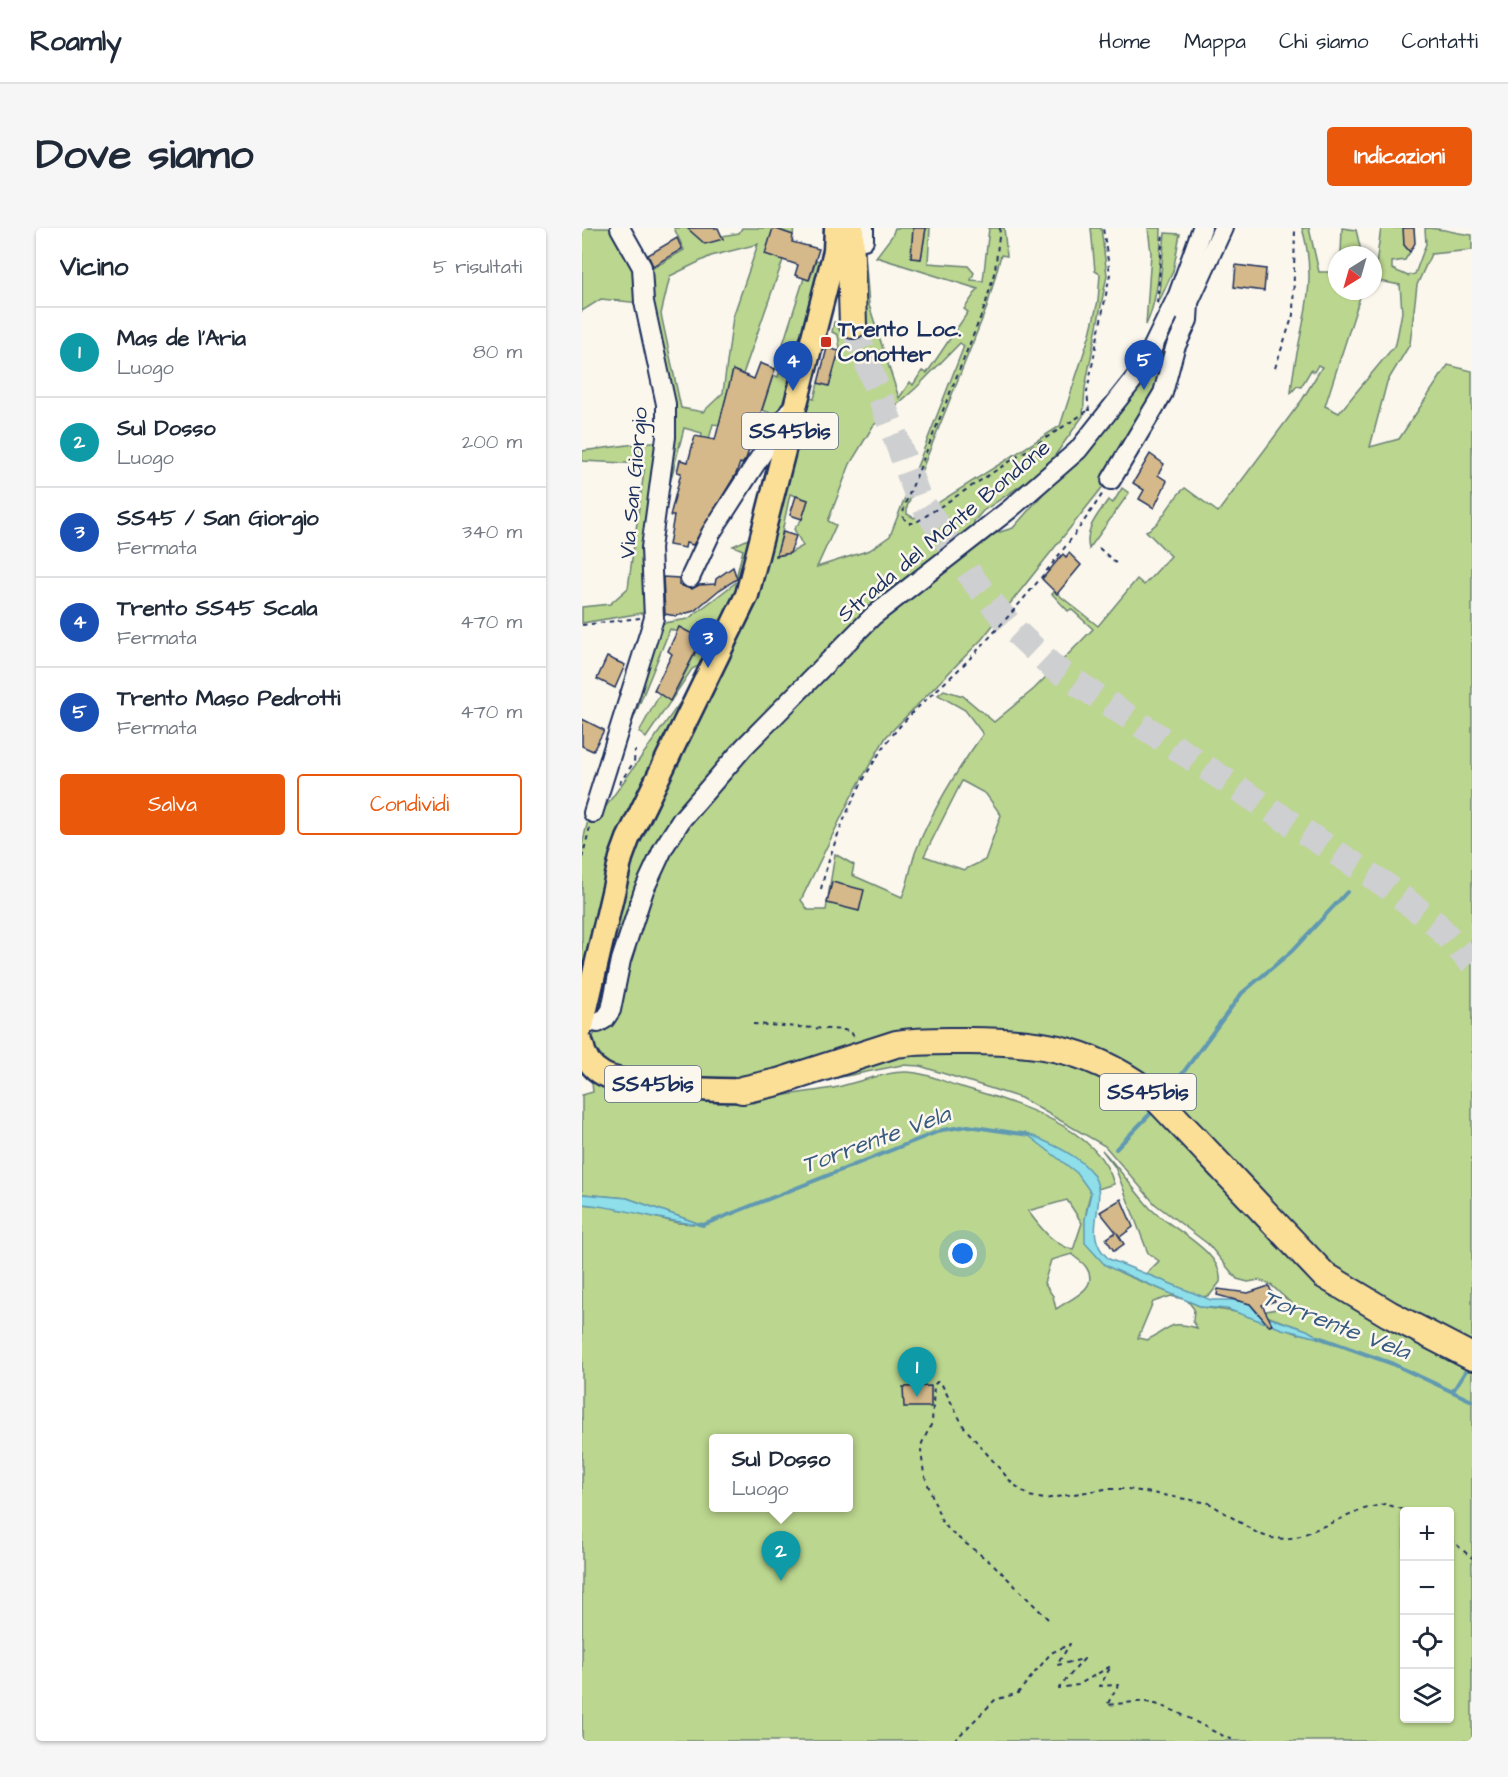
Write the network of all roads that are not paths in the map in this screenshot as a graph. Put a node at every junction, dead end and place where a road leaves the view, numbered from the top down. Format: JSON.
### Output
{"nodes":[{"id":1,"x":620,"y":228,"type":"edge"},
{"id":2,"x":836,"y":228,"type":"edge"},
{"id":3,"x":1202,"y":228,"type":"edge"},
{"id":4,"x":1223,"y":228,"type":"edge"},
{"id":5,"x":860,"y":232,"type":"edge"},
{"id":6,"x":1189,"y":303,"type":"junction"},
{"id":7,"x":853,"y":325,"type":"tunnel mouth"},
{"id":8,"x":1138,"y":375,"type":"junction"},
{"id":9,"x":800,"y":394,"type":"junction"},
{"id":10,"x":1111,"y":480,"type":"road end"},
{"id":11,"x":690,"y":578,"type":"dead end"},
{"id":12,"x":593,"y":813,"type":"road end"},
{"id":13,"x":582,"y":1020,"type":"edge"},
{"id":14,"x":582,"y":1026,"type":"edge"},
{"id":15,"x":582,"y":1044,"type":"edge"},
{"id":16,"x":742,"y":1090,"type":"joint"},
{"id":17,"x":1472,"y":1357,"type":"edge"}],
"edges":[{"from":1,"to":12,"type":"street","name":"Via San Giorgio"},
{"from":2,"to":9,"type":"main road","number":"SS45bis"},
{"from":3,"to":8,"type":"street","name":"Strada del Monte Bondone"},
{"from":4,"to":6,"type":"street"},
{"from":5,"to":7,"type":"highway"},
{"from":6,"to":8,"type":"street"},
{"from":6,"to":10,"type":"street"},
{"from":8,"to":13,"type":"street","name":"Strada del Monte Bondone"},
{"from":9,"to":11,"type":"street"},
{"from":9,"to":13,"type":"main road","number":"SS45bis"},
{"from":13,"to":14,"type":"main road","number":"SS45bis"},
{"from":15,"to":16,"type":"main road","number":"SS45bis"},
{"from":16,"to":17,"type":"highway","number":"SS45bis"}]}
